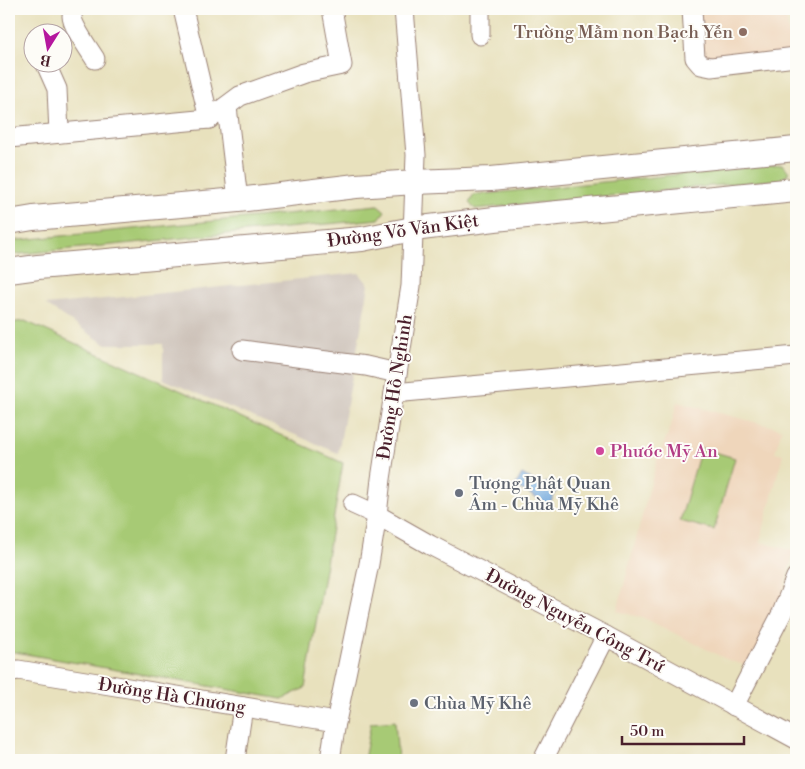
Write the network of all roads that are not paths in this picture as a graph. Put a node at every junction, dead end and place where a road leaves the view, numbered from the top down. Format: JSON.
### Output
{"nodes":[{"id":1,"x":74,"y":9,"type":"edge"},
{"id":2,"x":183,"y":9,"type":"edge"},
{"id":3,"x":332,"y":9,"type":"edge"},
{"id":4,"x":404,"y":9,"type":"edge"},
{"id":5,"x":480,"y":9,"type":"edge"},
{"id":6,"x":692,"y":9,"type":"edge"},
{"id":7,"x":480,"y":35,"type":"dead end"},
{"id":8,"x":796,"y":57,"type":"edge"},
{"id":9,"x":95,"y":59,"type":"dead end"},
{"id":10,"x":49,"y":72,"type":"edge"},
{"id":11,"x":227,"y":107,"type":"junction"},
{"id":12,"x":209,"y":119,"type":"junction"},
{"id":13,"x":59,"y":133,"type":"junction"},
{"id":14,"x":9,"y":138,"type":"edge"},
{"id":15,"x":796,"y":149,"type":"edge"},
{"id":16,"x":415,"y":182,"type":"junction"},
{"id":17,"x":796,"y":190,"type":"edge"},
{"id":18,"x":238,"y":200,"type":"junction"},
{"id":19,"x":9,"y":222,"type":"edge"},
{"id":20,"x":413,"y":229,"type":"junction"},
{"id":21,"x":9,"y":271,"type":"edge"},
{"id":22,"x":242,"y":350,"type":"dead end"},
{"id":23,"x":796,"y":356,"type":"edge"},
{"id":24,"x":398,"y":373,"type":"junction"},
{"id":25,"x":394,"y":393,"type":"junction"},
{"id":26,"x":353,"y":504,"type":"dead end"},
{"id":27,"x":377,"y":515,"type":"junction"},
{"id":28,"x":795,"y":582,"type":"edge"},
{"id":29,"x":606,"y":636,"type":"junction"},
{"id":30,"x":15,"y":667,"type":"edge"},
{"id":31,"x":734,"y":706,"type":"junction"},
{"id":32,"x":243,"y":708,"type":"junction"},
{"id":33,"x":336,"y":722,"type":"junction"},
{"id":34,"x":796,"y":739,"type":"edge"},
{"id":35,"x":548,"y":759,"type":"edge"},
{"id":36,"x":235,"y":760,"type":"edge"},
{"id":37,"x":330,"y":760,"type":"edge"}],
"edges":[{"from":1,"to":9,"type":"street"},
{"from":2,"to":12,"type":"street"},
{"from":3,"to":11,"type":"street"},
{"from":4,"to":16,"type":"street","name":"Đường Hồ Nghinh"},
{"from":5,"to":7,"type":"street"},
{"from":6,"to":8,"type":"street"},
{"from":10,"to":13,"type":"street"},
{"from":11,"to":12,"type":"street"},
{"from":11,"to":18,"type":"street"},
{"from":12,"to":13,"type":"street"},
{"from":13,"to":14,"type":"street"},
{"from":15,"to":16,"type":"main road"},
{"from":16,"to":18,"type":"main road"},
{"from":16,"to":20,"type":"street","name":"Đường Hồ Nghinh"},
{"from":17,"to":20,"type":"main road","name":"Đường Võ Văn Kiệt"},
{"from":18,"to":19,"type":"main road"},
{"from":20,"to":21,"type":"main road","name":"Đường Võ Văn Kiệt"},
{"from":20,"to":24,"type":"street","name":"Đường Hồ Nghinh"},
{"from":22,"to":24,"type":"street"},
{"from":23,"to":25,"type":"street"},
{"from":24,"to":25,"type":"street","name":"Đường Hồ Nghinh"},
{"from":25,"to":27,"type":"street","name":"Đường Hồ Nghinh"},
{"from":26,"to":27,"type":"street","name":"Đường Nguyễn Công Trứ"},
{"from":27,"to":29,"type":"street","name":"Đường Nguyễn Công Trứ"},
{"from":27,"to":33,"type":"street","name":"Đường Hồ Nghinh"},
{"from":28,"to":31,"type":"street"},
{"from":29,"to":31,"type":"street","name":"Đường Nguyễn Công Trứ"},
{"from":29,"to":35,"type":"street"},
{"from":30,"to":32,"type":"street","name":"Đường Hà Chương"},
{"from":31,"to":34,"type":"street","name":"Đường Nguyễn Công Trứ"},
{"from":32,"to":33,"type":"street","name":"Đường Hà Chương"},
{"from":32,"to":36,"type":"street"},
{"from":33,"to":37,"type":"street","name":"Đường Hồ Nghinh"}]}
